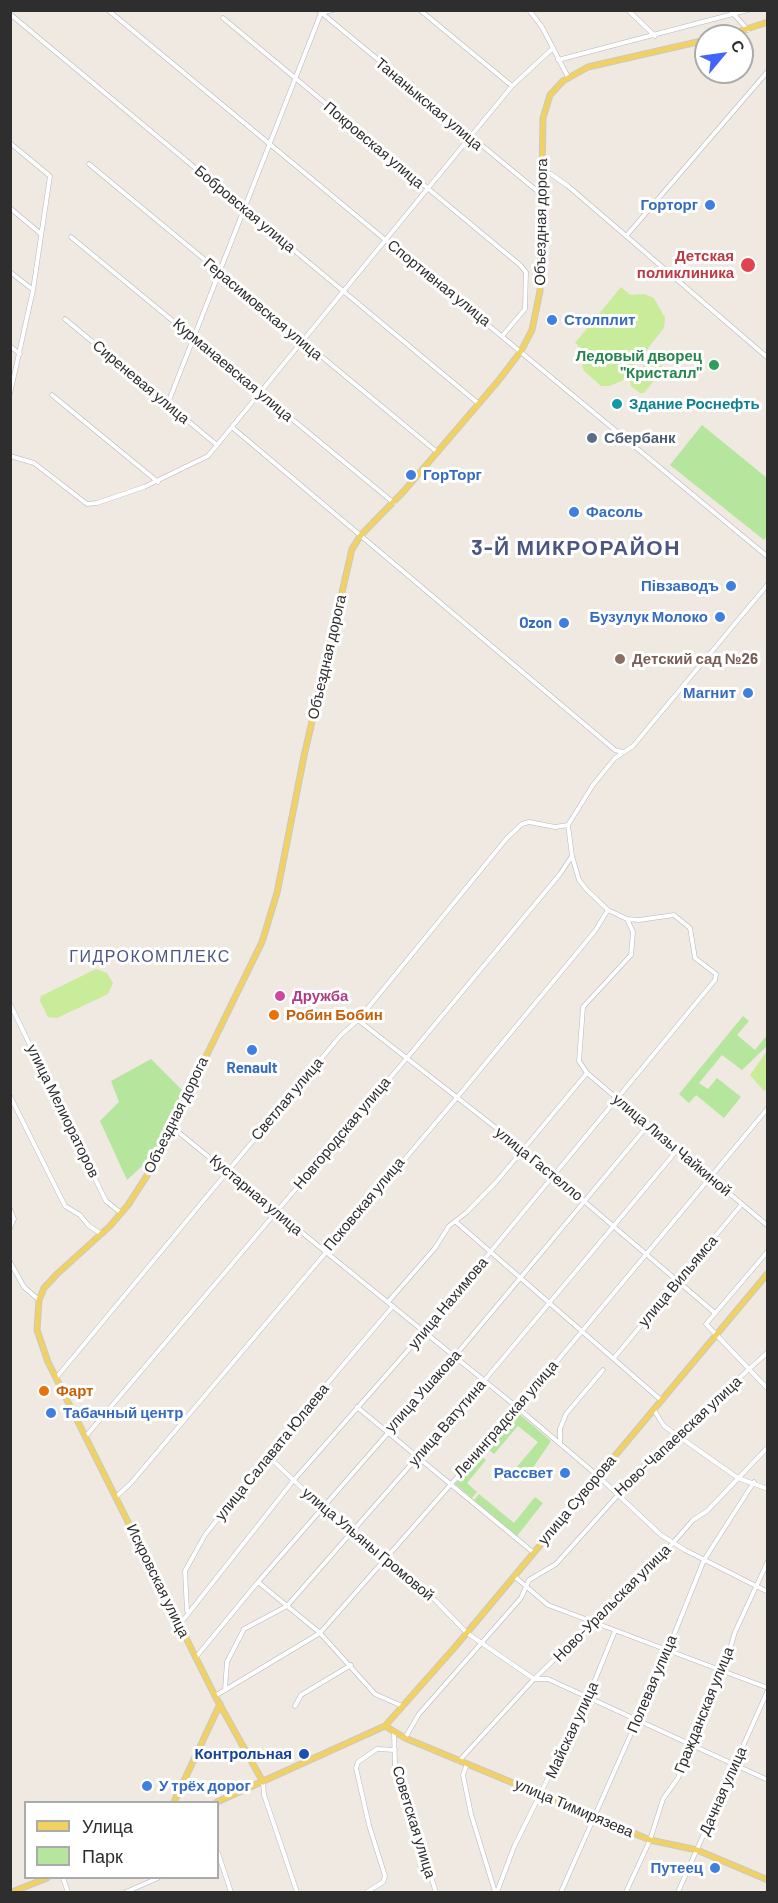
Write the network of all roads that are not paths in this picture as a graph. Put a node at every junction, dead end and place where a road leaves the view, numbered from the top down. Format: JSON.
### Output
{"nodes":[{"id":1,"x":108,"y":10,"type":"edge"},
{"id":2,"x":333,"y":10,"type":"edge"},
{"id":3,"x":420,"y":10,"type":"edge"},
{"id":4,"x":529,"y":10,"type":"edge"},
{"id":5,"x":628,"y":10,"type":"edge"},
{"id":6,"x":730,"y":10,"type":"edge"},
{"id":7,"x":748,"y":10,"type":"edge"},
{"id":8,"x":319,"y":12,"type":"edge"},
{"id":9,"x":10,"y":14,"type":"edge"},
{"id":10,"x":735,"y":15,"type":"junction"},
{"id":11,"x":223,"y":18,"type":"dead end"},
{"id":12,"x":768,"y":22,"type":"edge"},
{"id":13,"x":743,"y":24,"type":"edge"},
{"id":14,"x":754,"y":28,"type":"edge"},
{"id":15,"x":655,"y":36,"type":"junction"},
{"id":16,"x":694,"y":42,"type":"edge"},
{"id":17,"x":552,"y":49,"type":"junction"},
{"id":18,"x":558,"y":60,"type":"junction"},
{"id":19,"x":768,"y":71,"type":"edge"},
{"id":20,"x":568,"y":77,"type":"junction"},
{"id":21,"x":294,"y":78,"type":"junction"},
{"id":22,"x":512,"y":86,"type":"junction"},
{"id":23,"x":471,"y":139,"type":"junction"},
{"id":24,"x":10,"y":143,"type":"edge"},
{"id":25,"x":270,"y":143,"type":"junction"},
{"id":26,"x":89,"y":164,"type":"dead end"},
{"id":27,"x":542,"y":173,"type":"junction"},
{"id":28,"x":427,"y":189,"type":"junction"},
{"id":29,"x":542,"y":196,"type":"junction"},
{"id":30,"x":243,"y":207,"type":"junction"},
{"id":31,"x":10,"y":208,"type":"edge"},
{"id":32,"x":41,"y":234,"type":"junction"},
{"id":33,"x":627,"y":235,"type":"junction"},
{"id":34,"x":71,"y":237,"type":"dead end"},
{"id":35,"x":386,"y":239,"type":"junction"},
{"id":36,"x":10,"y":272,"type":"edge"},
{"id":37,"x":219,"y":273,"type":"junction"},
{"id":38,"x":33,"y":290,"type":"junction"},
{"id":39,"x":344,"y":291,"type":"junction"},
{"id":40,"x":65,"y":319,"type":"dead end"},
{"id":41,"x":503,"y":335,"type":"junction"},
{"id":42,"x":194,"y":336,"type":"junction"},
{"id":43,"x":303,"y":342,"type":"junction"},
{"id":44,"x":10,"y":346,"type":"edge"},
{"id":45,"x":521,"y":351,"type":"junction"},
{"id":46,"x":20,"y":354,"type":"junction"},
{"id":47,"x":768,"y":358,"type":"edge"},
{"id":48,"x":260,"y":393,"type":"junction"},
{"id":49,"x":10,"y":394,"type":"edge"},
{"id":50,"x":52,"y":395,"type":"dead end"},
{"id":51,"x":168,"y":403,"type":"junction"},
{"id":52,"x":479,"y":404,"type":"junction"},
{"id":53,"x":233,"y":428,"type":"junction"},
{"id":54,"x":217,"y":445,"type":"junction"},
{"id":55,"x":437,"y":453,"type":"junction"},
{"id":56,"x":10,"y":456,"type":"edge"},
{"id":57,"x":158,"y":482,"type":"junction"},
{"id":58,"x":394,"y":502,"type":"junction"},
{"id":59,"x":361,"y":535,"type":"junction"},
{"id":60,"x":768,"y":557,"type":"edge"},
{"id":61,"x":768,"y":584,"type":"edge"},
{"id":62,"x":622,"y":752,"type":"junction"},
{"id":63,"x":568,"y":825,"type":"junction"},
{"id":64,"x":572,"y":855,"type":"junction"},
{"id":65,"x":608,"y":910,"type":"junction"},
{"id":66,"x":627,"y":919,"type":"junction"},
{"id":67,"x":10,"y":1004,"type":"edge"},
{"id":68,"x":358,"y":1020,"type":"junction"},
{"id":69,"x":407,"y":1058,"type":"junction"},
{"id":70,"x":587,"y":1073,"type":"junction"},
{"id":71,"x":10,"y":1096,"type":"edge"},
{"id":72,"x":456,"y":1096,"type":"junction"},
{"id":73,"x":618,"y":1099,"type":"junction"},
{"id":74,"x":768,"y":1108,"type":"edge"},
{"id":75,"x":649,"y":1124,"type":"junction"},
{"id":76,"x":171,"y":1126,"type":"junction"},
{"id":77,"x":523,"y":1149,"type":"junction"},
{"id":78,"x":678,"y":1149,"type":"junction"},
{"id":79,"x":228,"y":1172,"type":"junction"},
{"id":80,"x":555,"y":1175,"type":"junction"},
{"id":81,"x":710,"y":1176,"type":"junction"},
{"id":82,"x":584,"y":1201,"type":"junction"},
{"id":83,"x":742,"y":1204,"type":"junction"},
{"id":84,"x":10,"y":1209,"type":"edge"},
{"id":85,"x":276,"y":1212,"type":"junction"},
{"id":86,"x":121,"y":1214,"type":"junction"},
{"id":87,"x":455,"y":1221,"type":"junction"},
{"id":88,"x":768,"y":1226,"type":"edge"},
{"id":89,"x":615,"y":1227,"type":"junction"},
{"id":90,"x":10,"y":1228,"type":"edge"},
{"id":91,"x":101,"y":1234,"type":"junction"},
{"id":92,"x":768,"y":1251,"type":"edge"},
{"id":93,"x":324,"y":1252,"type":"junction"},
{"id":94,"x":490,"y":1253,"type":"junction"},
{"id":95,"x":646,"y":1254,"type":"junction"},
{"id":96,"x":10,"y":1262,"type":"edge"},
{"id":97,"x":768,"y":1273,"type":"edge"},
{"id":98,"x":521,"y":1278,"type":"junction"},
{"id":99,"x":677,"y":1281,"type":"junction"},
{"id":100,"x":39,"y":1300,"type":"junction"},
{"id":101,"x":388,"y":1302,"type":"junction"},
{"id":102,"x":550,"y":1302,"type":"junction"},
{"id":103,"x":393,"y":1306,"type":"junction"},
{"id":104,"x":715,"y":1313,"type":"junction"},
{"id":105,"x":582,"y":1330,"type":"junction"},
{"id":106,"x":425,"y":1331,"type":"junction"},
{"id":107,"x":716,"y":1334,"type":"junction"},
{"id":108,"x":768,"y":1352,"type":"edge"},
{"id":109,"x":455,"y":1356,"type":"junction"},
{"id":110,"x":614,"y":1358,"type":"junction"},
{"id":111,"x":750,"y":1369,"type":"junction"},
{"id":112,"x":603,"y":1371,"type":"dead end"},
{"id":113,"x":56,"y":1378,"type":"junction"},
{"id":114,"x":484,"y":1381,"type":"junction"},
{"id":115,"x":768,"y":1389,"type":"edge"},
{"id":116,"x":661,"y":1400,"type":"junction"},
{"id":117,"x":357,"y":1407,"type":"junction"},
{"id":118,"x":518,"y":1408,"type":"junction"},
{"id":119,"x":654,"y":1409,"type":"junction"},
{"id":120,"x":387,"y":1432,"type":"junction"},
{"id":121,"x":677,"y":1435,"type":"junction"},
{"id":122,"x":86,"y":1436,"type":"junction"},
{"id":123,"x":560,"y":1444,"type":"junction"},
{"id":124,"x":768,"y":1447,"type":"edge"},
{"id":125,"x":268,"y":1456,"type":"junction"},
{"id":126,"x":417,"y":1457,"type":"junction"},
{"id":127,"x":598,"y":1476,"type":"junction"},
{"id":128,"x":738,"y":1478,"type":"junction"},
{"id":129,"x":293,"y":1481,"type":"junction"},
{"id":130,"x":754,"y":1482,"type":"junction"},
{"id":131,"x":449,"y":1485,"type":"junction"},
{"id":132,"x":768,"y":1489,"type":"edge"},
{"id":133,"x":617,"y":1493,"type":"junction"},
{"id":134,"x":116,"y":1497,"type":"junction"},
{"id":135,"x":322,"y":1507,"type":"junction"},
{"id":136,"x":352,"y":1533,"type":"junction"},
{"id":137,"x":673,"y":1543,"type":"junction"},
{"id":138,"x":534,"y":1553,"type":"junction"},
{"id":139,"x":384,"y":1557,"type":"junction"},
{"id":140,"x":704,"y":1560,"type":"junction"},
{"id":141,"x":768,"y":1561,"type":"edge"},
{"id":142,"x":514,"y":1576,"type":"junction"},
{"id":143,"x":258,"y":1581,"type":"junction"},
{"id":144,"x":525,"y":1585,"type":"junction"},
{"id":145,"x":758,"y":1587,"type":"junction"},
{"id":146,"x":768,"y":1592,"type":"edge"},
{"id":147,"x":287,"y":1606,"type":"junction"},
{"id":148,"x":187,"y":1611,"type":"junction"},
{"id":149,"x":593,"y":1623,"type":"junction"},
{"id":150,"x":180,"y":1624,"type":"junction"},
{"id":151,"x":615,"y":1631,"type":"junction"},
{"id":152,"x":320,"y":1633,"type":"junction"},
{"id":153,"x":467,"y":1633,"type":"junction"},
{"id":154,"x":482,"y":1643,"type":"junction"},
{"id":155,"x":667,"y":1651,"type":"junction"},
{"id":156,"x":196,"y":1657,"type":"junction"},
{"id":157,"x":351,"y":1665,"type":"junction"},
{"id":158,"x":723,"y":1672,"type":"junction"},
{"id":159,"x":534,"y":1679,"type":"junction"},
{"id":160,"x":768,"y":1689,"type":"edge"},
{"id":161,"x":225,"y":1691,"type":"junction"},
{"id":162,"x":215,"y":1696,"type":"junction"},
{"id":163,"x":588,"y":1697,"type":"junction"},
{"id":164,"x":220,"y":1704,"type":"junction"},
{"id":165,"x":295,"y":1706,"type":"dead end"},
{"id":166,"x":402,"y":1706,"type":"junction"},
{"id":167,"x":638,"y":1719,"type":"junction"},
{"id":168,"x":385,"y":1726,"type":"junction"},
{"id":169,"x":394,"y":1732,"type":"junction"},
{"id":170,"x":405,"y":1738,"type":"junction"},
{"id":171,"x":692,"y":1744,"type":"junction"},
{"id":172,"x":395,"y":1750,"type":"junction"},
{"id":173,"x":459,"y":1761,"type":"junction"},
{"id":174,"x":467,"y":1764,"type":"junction"},
{"id":175,"x":735,"y":1764,"type":"junction"},
{"id":176,"x":768,"y":1780,"type":"edge"},
{"id":177,"x":263,"y":1782,"type":"junction"},
{"id":178,"x":542,"y":1794,"type":"junction"},
{"id":179,"x":175,"y":1801,"type":"edge"},
{"id":180,"x":219,"y":1802,"type":"edge"},
{"id":181,"x":594,"y":1815,"type":"junction"},
{"id":182,"x":650,"y":1840,"type":"junction"},
{"id":183,"x":697,"y":1850,"type":"junction"},
{"id":184,"x":219,"y":1856,"type":"edge"},
{"id":185,"x":45,"y":1879,"type":"edge"},
{"id":186,"x":156,"y":1879,"type":"edge"},
{"id":187,"x":768,"y":1880,"type":"edge"},
{"id":188,"x":230,"y":1891,"type":"edge"},
{"id":189,"x":12,"y":1893,"type":"edge"},
{"id":190,"x":126,"y":1893,"type":"edge"},
{"id":191,"x":224,"y":1893,"type":"edge"},
{"id":192,"x":297,"y":1893,"type":"edge"},
{"id":193,"x":367,"y":1893,"type":"edge"},
{"id":194,"x":436,"y":1893,"type":"edge"},
{"id":195,"x":496,"y":1893,"type":"edge"},
{"id":196,"x":561,"y":1893,"type":"edge"},
{"id":197,"x":626,"y":1893,"type":"edge"},
{"id":198,"x":678,"y":1893,"type":"edge"}],
"edges":[{"from":1,"to":25,"type":"street","name":"Спортивная улица"},
{"from":2,"to":8,"type":"street"},
{"from":3,"to":22,"type":"street"},
{"from":4,"to":17,"type":"street"},
{"from":5,"to":15,"type":"street"},
{"from":6,"to":10,"type":"street"},
{"from":7,"to":10,"type":"street"},
{"from":8,"to":21,"type":"street"},
{"from":8,"to":23,"type":"street","name":"Тананыкская улица"},
{"from":9,"to":30,"type":"street","name":"Бобровская улица"},
{"from":10,"to":13,"type":"street"},
{"from":10,"to":15,"type":"street"},
{"from":11,"to":21,"type":"street","name":"Покровская улица"},
{"from":12,"to":14,"type":"main road"},
{"from":15,"to":18,"type":"street"},
{"from":16,"to":20,"type":"main road","name":"Объездная дорога"},
{"from":17,"to":18,"type":"street"},
{"from":17,"to":22,"type":"street"},
{"from":18,"to":20,"type":"street"},
{"from":19,"to":33,"type":"street"},
{"from":20,"to":27,"type":"main road","name":"Объездная дорога"},
{"from":21,"to":25,"type":"street"},
{"from":21,"to":28,"type":"street","name":"Покровская улица"},
{"from":22,"to":23,"type":"street"},
{"from":23,"to":28,"type":"street"},
{"from":23,"to":29,"type":"street","name":"Тананыкская улица"},
{"from":24,"to":32,"type":"street"},
{"from":25,"to":30,"type":"street"},
{"from":25,"to":35,"type":"street","name":"Спортивная улица"},
{"from":26,"to":37,"type":"street","name":"Герасимовская улица"},
{"from":27,"to":29,"type":"main road","name":"Объездная дорога"},
{"from":27,"to":33,"type":"street"},
{"from":28,"to":35,"type":"street"},
{"from":28,"to":41,"type":"street","name":"Покровская улица"},
{"from":29,"to":45,"type":"main road","name":"Объездная дорога"},
{"from":30,"to":37,"type":"street"},
{"from":30,"to":39,"type":"street","name":"Бобровская улица"},
{"from":31,"to":32,"type":"street"},
{"from":32,"to":38,"type":"street"},
{"from":33,"to":47,"type":"street"},
{"from":34,"to":42,"type":"street","name":"Курманаевская улица"},
{"from":35,"to":39,"type":"street"},
{"from":35,"to":41,"type":"street","name":"Спортивная улица"},
{"from":36,"to":38,"type":"street"},
{"from":37,"to":42,"type":"street"},
{"from":37,"to":43,"type":"street","name":"Герасимовская улица"},
{"from":38,"to":46,"type":"street"},
{"from":39,"to":43,"type":"street"},
{"from":39,"to":52,"type":"street","name":"Бобровская улица"},
{"from":40,"to":51,"type":"street","name":"Сиреневая улица"},
{"from":41,"to":45,"type":"street","name":"Спортивная улица"},
{"from":42,"to":48,"type":"street","name":"Курманаевская улица"},
{"from":42,"to":51,"type":"street"},
{"from":43,"to":48,"type":"street"},
{"from":43,"to":55,"type":"street","name":"Герасимовская улица"},
{"from":44,"to":46,"type":"street"},
{"from":45,"to":52,"type":"main road","name":"Объездная дорога"},
{"from":45,"to":60,"type":"street","name":"Спортивная улица"},
{"from":46,"to":49,"type":"street"},
{"from":48,"to":53,"type":"street"},
{"from":48,"to":58,"type":"street","name":"Курманаевская улица"},
{"from":50,"to":57,"type":"street"},
{"from":51,"to":54,"type":"street","name":"Сиреневая улица"},
{"from":52,"to":55,"type":"main road","name":"Объездная дорога"},
{"from":53,"to":54,"type":"street"},
{"from":53,"to":59,"type":"street"},
{"from":54,"to":57,"type":"street"},
{"from":55,"to":58,"type":"main road","name":"Объездная дорога"},
{"from":56,"to":57,"type":"street"},
{"from":58,"to":59,"type":"main road","name":"Объездная дорога"},
{"from":59,"to":62,"type":"street"},
{"from":59,"to":76,"type":"main road","name":"Объездная дорога"},
{"from":61,"to":62,"type":"street"},
{"from":62,"to":63,"type":"street"},
{"from":63,"to":64,"type":"street"},
{"from":63,"to":68,"type":"street","name":"Светлая улица"},
{"from":64,"to":65,"type":"street"},
{"from":64,"to":69,"type":"street","name":"Новгородская улица"},
{"from":65,"to":66,"type":"street"},
{"from":65,"to":72,"type":"street","name":"Псковская улица"},
{"from":66,"to":70,"type":"street","name":"улица Лизы Чайкиной"},
{"from":66,"to":73,"type":"street","name":"улица Нахимова"},
{"from":67,"to":86,"type":"street","name":"улица Мелиораторов"},
{"from":68,"to":69,"type":"street","name":"улица Гастелло"},
{"from":68,"to":79,"type":"street","name":"Светлая улица"},
{"from":69,"to":72,"type":"street","name":"улица Гастелло"},
{"from":69,"to":85,"type":"street","name":"Новгородская улица"},
{"from":70,"to":73,"type":"street","name":"улица Лизы Чайкиной"},
{"from":70,"to":77,"type":"street"},
{"from":71,"to":91,"type":"street"},
{"from":72,"to":77,"type":"street","name":"улица Гастелло"},
{"from":72,"to":93,"type":"street","name":"Псковская улица"},
{"from":73,"to":75,"type":"street","name":"улица Лизы Чайкиной"},
{"from":73,"to":80,"type":"street","name":"улица Нахимова"},
{"from":74,"to":81,"type":"street","name":"Ленинградская улица"},
{"from":75,"to":78,"type":"street","name":"улица Лизы Чайкиной"},
{"from":75,"to":82,"type":"street","name":"улица Ушакова"},
{"from":76,"to":79,"type":"street","name":"Кустарная улица"},
{"from":76,"to":86,"type":"main road","name":"Объездная дорога"},
{"from":77,"to":80,"type":"street","name":"улица Гастелло"},
{"from":77,"to":87,"type":"street"},
{"from":78,"to":81,"type":"street","name":"улица Лизы Чайкиной"},
{"from":78,"to":89,"type":"street","name":"улица Ватутина"},
{"from":79,"to":85,"type":"street","name":"Кустарная улица"},
{"from":79,"to":113,"type":"street","name":"Светлая улица"},
{"from":80,"to":82,"type":"street","name":"улица Гастелло"},
{"from":80,"to":94,"type":"street","name":"улица Нахимова"},
{"from":81,"to":83,"type":"street","name":"улица Лизы Чайкиной"},
{"from":81,"to":95,"type":"street","name":"Ленинградская улица"},
{"from":82,"to":89,"type":"street","name":"улица Гастелло"},
{"from":82,"to":98,"type":"street","name":"улица Ушакова"},
{"from":83,"to":88,"type":"street","name":"улица Лизы Чайкиной"},
{"from":83,"to":99,"type":"street","name":"улица Вильямса"},
{"from":84,"to":90,"type":"street"},
{"from":85,"to":93,"type":"street","name":"Кустарная улица"},
{"from":85,"to":122,"type":"street","name":"Новгородская улица"},
{"from":86,"to":91,"type":"main road","name":"Объездная дорога"},
{"from":87,"to":94,"type":"street"},
{"from":87,"to":101,"type":"street"},
{"from":89,"to":95,"type":"street","name":"улица Гастелло"},
{"from":89,"to":102,"type":"street","name":"улица Ватутина"},
{"from":91,"to":100,"type":"main road","name":"Объездная дорога"},
{"from":92,"to":104,"type":"street"},
{"from":93,"to":101,"type":"street","name":"Кустарная улица"},
{"from":93,"to":134,"type":"street","name":"Псковская улица"},
{"from":94,"to":98,"type":"street"},
{"from":94,"to":106,"type":"street","name":"улица Нахимова"},
{"from":95,"to":99,"type":"street","name":"улица Гастелло"},
{"from":95,"to":105,"type":"street","name":"Ленинградская улица"},
{"from":96,"to":100,"type":"street"},
{"from":97,"to":107,"type":"main road","name":"улица Суворова"},
{"from":98,"to":102,"type":"street"},
{"from":98,"to":109,"type":"street","name":"улица Ушакова"},
{"from":99,"to":104,"type":"street","name":"улица Гастелло"},
{"from":99,"to":110,"type":"street","name":"улица Вильямса"},
{"from":100,"to":113,"type":"main road"},
{"from":101,"to":103,"type":"street","name":"Кустарная улица"},
{"from":102,"to":105,"type":"street"},
{"from":102,"to":114,"type":"street","name":"улица Ватутина"},
{"from":103,"to":106,"type":"street","name":"Кустарная улица"},
{"from":103,"to":125,"type":"street","name":"улица Салавата Юлаева"},
{"from":104,"to":107,"type":"street"},
{"from":105,"to":110,"type":"street"},
{"from":105,"to":118,"type":"street","name":"Ленинградская улица"},
{"from":106,"to":109,"type":"street","name":"Кустарная улица"},
{"from":106,"to":117,"type":"street","name":"улица Нахимова"},
{"from":107,"to":111,"type":"street"},
{"from":107,"to":116,"type":"main road","name":"улица Суворова"},
{"from":108,"to":111,"type":"street","name":"Ново-Чапаевская улица"},
{"from":109,"to":114,"type":"street","name":"Кустарная улица"},
{"from":109,"to":120,"type":"street","name":"улица Ушакова"},
{"from":110,"to":116,"type":"street"},
{"from":111,"to":115,"type":"street"},
{"from":111,"to":121,"type":"street","name":"Ново-Чапаевская улица"},
{"from":112,"to":123,"type":"street"},
{"from":113,"to":122,"type":"main road","name":"Искровская улица"},
{"from":114,"to":118,"type":"street","name":"Кустарная улица"},
{"from":114,"to":126,"type":"street","name":"улица Ватутина"},
{"from":116,"to":119,"type":"main road","name":"улица Суворова"},
{"from":117,"to":120,"type":"street"},
{"from":117,"to":129,"type":"street","name":"улица Нахимова"},
{"from":118,"to":123,"type":"street","name":"Кустарная улица"},
{"from":118,"to":131,"type":"street","name":"Ленинградская улица"},
{"from":119,"to":121,"type":"street"},
{"from":119,"to":127,"type":"main road","name":"улица Суворова"},
{"from":120,"to":126,"type":"street"},
{"from":120,"to":135,"type":"street","name":"улица Ушакова"},
{"from":121,"to":128,"type":"street"},
{"from":121,"to":133,"type":"street","name":"Ново-Чапаевская улица"},
{"from":122,"to":134,"type":"main road","name":"Искровская улица"},
{"from":123,"to":127,"type":"street","name":"Кустарная улица"},
{"from":124,"to":128,"type":"street","name":"Ново-Уральская улица"},
{"from":125,"to":129,"type":"street","name":"улица Ульяны Громовой"},
{"from":125,"to":148,"type":"street","name":"улица Салавата Юлаева"},
{"from":126,"to":131,"type":"street"},
{"from":126,"to":136,"type":"street","name":"улица Ватутина"},
{"from":127,"to":133,"type":"street","name":"Кустарная улица"},
{"from":127,"to":138,"type":"main road","name":"улица Суворова"},
{"from":128,"to":130,"type":"street"},
{"from":128,"to":137,"type":"street","name":"Ново-Уральская улица"},
{"from":129,"to":135,"type":"street","name":"улица Ульяны Громовой"},
{"from":129,"to":148,"type":"street","name":"улица Нахимова"},
{"from":130,"to":132,"type":"street"},
{"from":130,"to":140,"type":"street","name":"Полевая улица"},
{"from":131,"to":138,"type":"street"},
{"from":131,"to":139,"type":"street","name":"Ленинградская улица"},
{"from":133,"to":137,"type":"street","name":"Кустарная улица"},
{"from":133,"to":144,"type":"street","name":"Ново-Чапаевская улица"},
{"from":134,"to":150,"type":"main road","name":"Искровская улица"},
{"from":135,"to":136,"type":"street","name":"улица Ульяны Громовой"},
{"from":135,"to":143,"type":"street","name":"улица Ушакова"},
{"from":136,"to":139,"type":"street","name":"улица Ульяны Громовой"},
{"from":136,"to":147,"type":"street","name":"улица Ватутина"},
{"from":137,"to":140,"type":"street","name":"Кустарная улица"},
{"from":137,"to":149,"type":"street","name":"Ново-Уральская улица"},
{"from":138,"to":142,"type":"main road","name":"улица Суворова"},
{"from":139,"to":152,"type":"street","name":"Ленинградская улица"},
{"from":139,"to":153,"type":"street","name":"улица Ульяны Громовой"},
{"from":140,"to":145,"type":"street","name":"Кустарная улица"},
{"from":140,"to":155,"type":"street","name":"Полевая улица"},
{"from":141,"to":145,"type":"street","name":"Гражданская улица"},
{"from":142,"to":144,"type":"street"},
{"from":142,"to":153,"type":"main road","name":"улица Суворова"},
{"from":143,"to":147,"type":"street"},
{"from":143,"to":156,"type":"street","name":"улица Ушакова"},
{"from":144,"to":149,"type":"street"},
{"from":144,"to":154,"type":"street","name":"Ново-Чапаевская улица"},
{"from":145,"to":146,"type":"street","name":"Кустарная улица"},
{"from":145,"to":158,"type":"street","name":"Гражданская улица"},
{"from":147,"to":152,"type":"street"},
{"from":147,"to":161,"type":"street","name":"улица Ватутина"},
{"from":148,"to":150,"type":"street","name":"улица Нахимова"},
{"from":149,"to":151,"type":"street"},
{"from":149,"to":159,"type":"street","name":"Ново-Уральская улица"},
{"from":150,"to":156,"type":"main road","name":"Искровская улица"},
{"from":151,"to":155,"type":"street"},
{"from":151,"to":163,"type":"street","name":"Майская улица"},
{"from":152,"to":157,"type":"street"},
{"from":152,"to":161,"type":"street","name":"Ленинградская улица"},
{"from":153,"to":154,"type":"street","name":"улица Ульяны Громовой"},
{"from":153,"to":166,"type":"main road","name":"улица Суворова"},
{"from":154,"to":159,"type":"street","name":"улица Ульяны Громовой"},
{"from":154,"to":170,"type":"street","name":"Ново-Чапаевская улица"},
{"from":155,"to":158,"type":"street"},
{"from":155,"to":167,"type":"street","name":"Полевая улица"},
{"from":156,"to":162,"type":"main road","name":"Искровская улица"},
{"from":157,"to":165,"type":"street"},
{"from":157,"to":166,"type":"street"},
{"from":158,"to":160,"type":"street"},
{"from":158,"to":171,"type":"street","name":"Гражданская улица"},
{"from":159,"to":163,"type":"street"},
{"from":159,"to":173,"type":"street","name":"Ново-Уральская улица"},
{"from":160,"to":175,"type":"street","name":"Дачная улица"},
{"from":161,"to":162,"type":"street","name":"Ленинградская улица"},
{"from":162,"to":164,"type":"main road","name":"Искровская улица"},
{"from":163,"to":167,"type":"street"},
{"from":163,"to":178,"type":"street","name":"Майская улица"},
{"from":164,"to":177,"type":"main road","name":"Искровская улица"},
{"from":164,"to":179,"type":"main road"},
{"from":166,"to":168,"type":"main road","name":"улица Суворова"},
{"from":167,"to":171,"type":"street"},
{"from":167,"to":181,"type":"street","name":"Полевая улица"},
{"from":168,"to":169,"type":"main road","name":"улица Тимирязева"},
{"from":168,"to":177,"type":"main road"},
{"from":169,"to":170,"type":"main road","name":"улица Тимирязева"},
{"from":169,"to":172,"type":"street","name":"Советская улица"},
{"from":170,"to":173,"type":"main road","name":"улица Тимирязева"},
{"from":171,"to":175,"type":"street"},
{"from":171,"to":182,"type":"street","name":"Гражданская улица"},
{"from":172,"to":193,"type":"street","name":"Советская улица"},
{"from":172,"to":194,"type":"street","name":"Советская улица"},
{"from":173,"to":174,"type":"main road","name":"улица Тимирязева"},
{"from":174,"to":178,"type":"main road","name":"улица Тимирязева"},
{"from":174,"to":195,"type":"street"},
{"from":175,"to":176,"type":"street"},
{"from":175,"to":183,"type":"street","name":"Дачная улица"},
{"from":177,"to":180,"type":"main road"},
{"from":177,"to":192,"type":"street"},
{"from":178,"to":181,"type":"main road","name":"улица Тимирязева"},
{"from":178,"to":195,"type":"street","name":"Майская улица"},
{"from":181,"to":182,"type":"main road","name":"улица Тимирязева"},
{"from":181,"to":196,"type":"street","name":"Полевая улица"},
{"from":182,"to":183,"type":"main road","name":"улица Тимирязева"},
{"from":182,"to":197,"type":"street","name":"Гражданская улица"},
{"from":183,"to":187,"type":"main road","name":"улица Тимирязева"},
{"from":183,"to":198,"type":"street","name":"Дачная улица"},
{"from":184,"to":188,"type":"street"},
{"from":185,"to":189,"type":"main road"},
{"from":186,"to":190,"type":"street"},
{"from":188,"to":191,"type":"street"}]}
